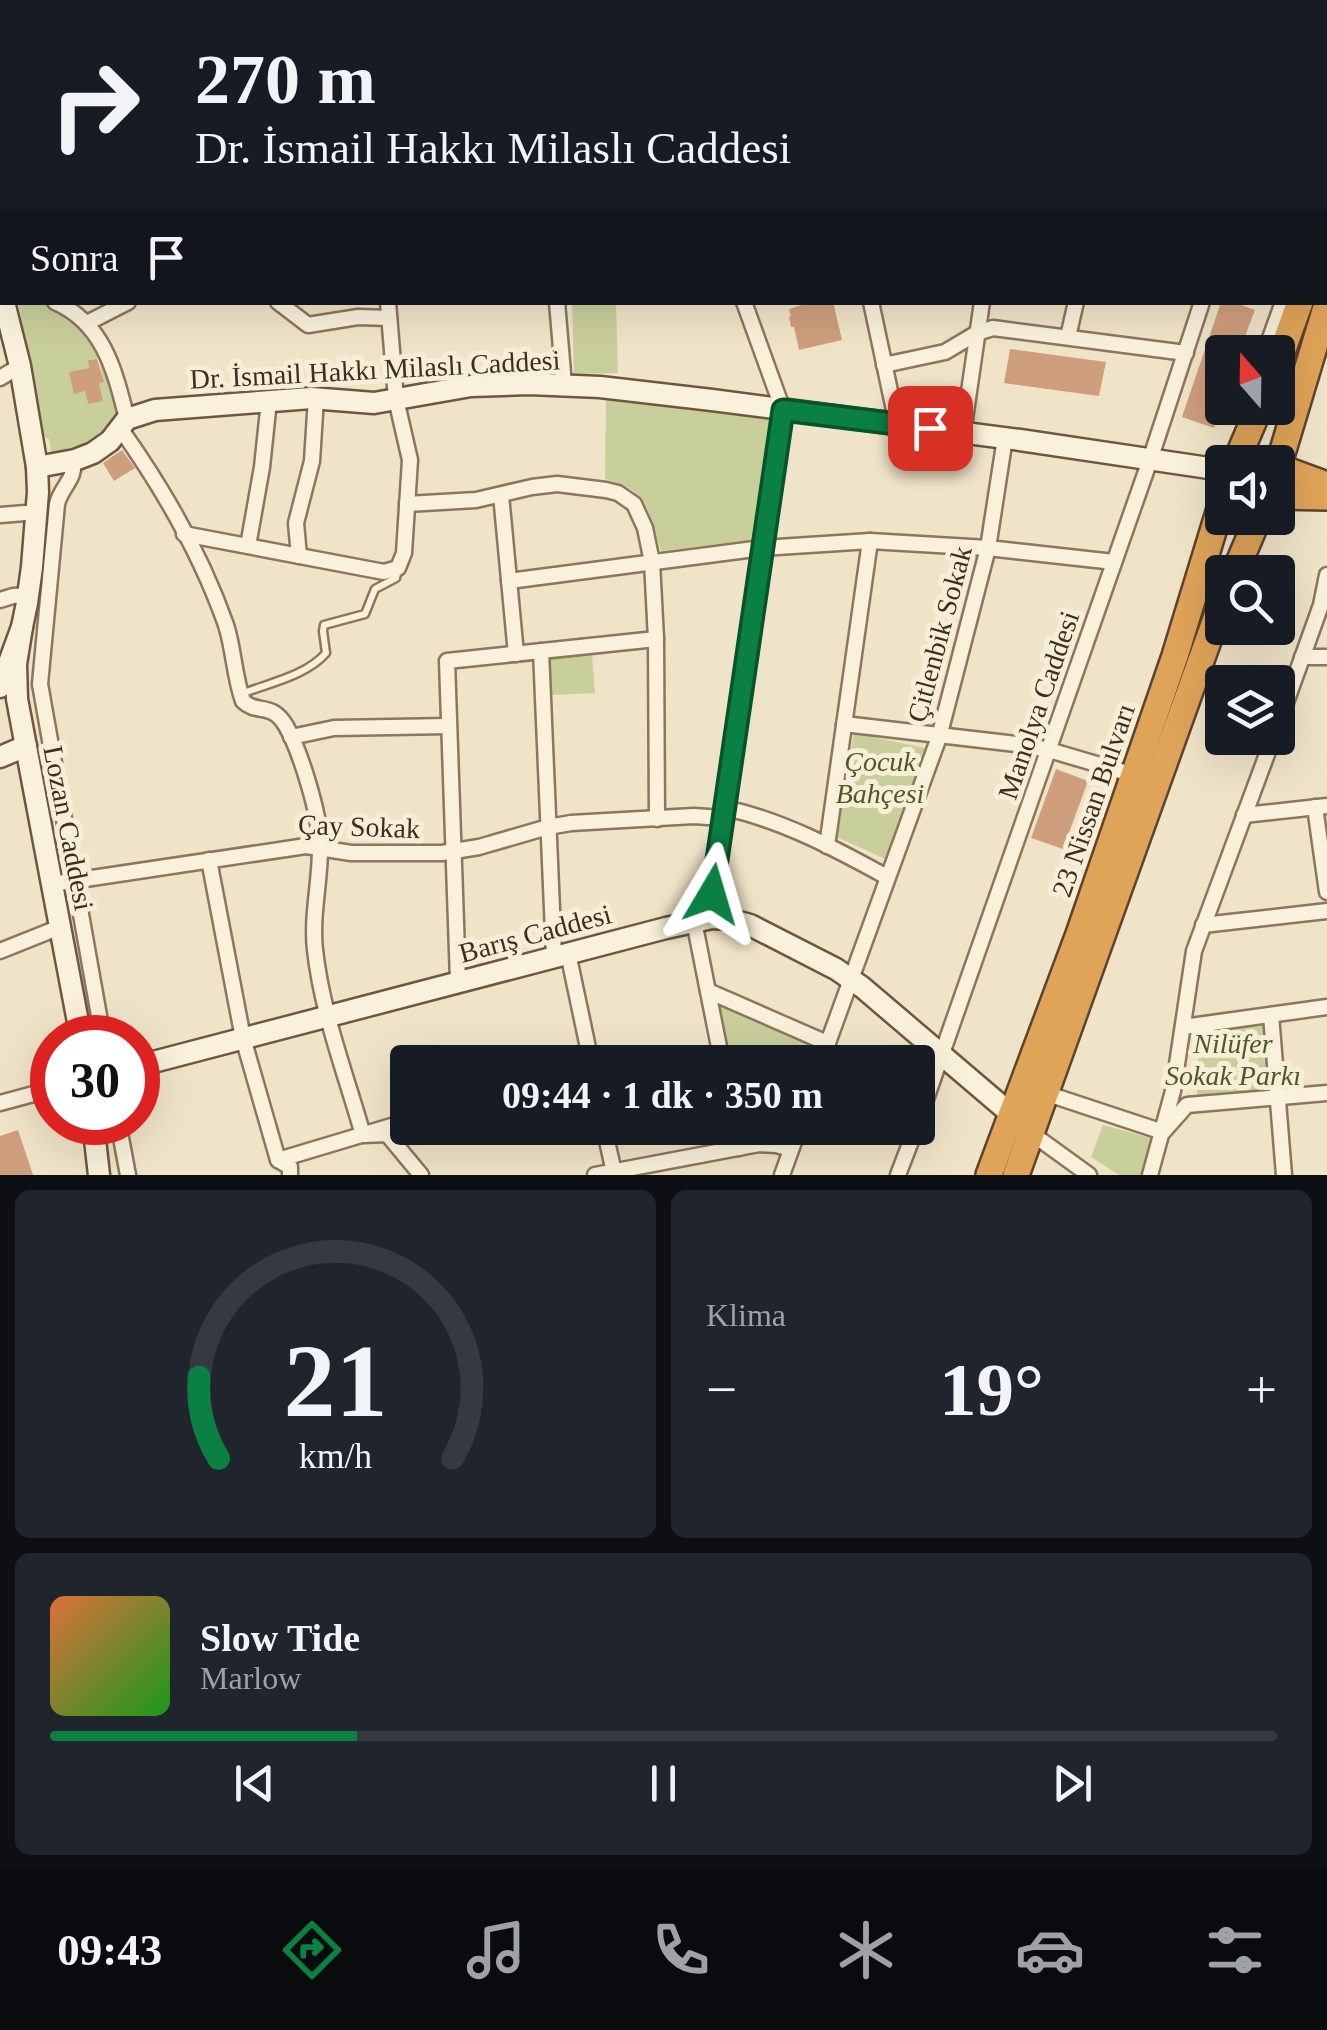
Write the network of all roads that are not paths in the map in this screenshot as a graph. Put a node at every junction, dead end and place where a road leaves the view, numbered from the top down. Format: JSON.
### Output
{"nodes":[{"id":1,"x":5,"y":305,"type":"edge"},
{"id":2,"x":62,"y":305,"type":"edge"},
{"id":3,"x":122,"y":305,"type":"edge"},
{"id":4,"x":282,"y":305,"type":"edge"},
{"id":5,"x":557,"y":305,"type":"edge"},
{"id":6,"x":745,"y":305,"type":"edge"},
{"id":7,"x":872,"y":305,"type":"edge"},
{"id":8,"x":982,"y":305,"type":"edge"},
{"id":9,"x":1075,"y":305,"type":"edge"},
{"id":10,"x":1201,"y":305,"type":"edge"},
{"id":11,"x":1281,"y":305,"type":"edge"},
{"id":12,"x":1299,"y":305,"type":"edge"},
{"id":13,"x":1327,"y":305,"type":"edge"},
{"id":14,"x":389,"y":310,"type":"edge"},
{"id":15,"x":87,"y":323,"type":"junction"},
{"id":16,"x":977,"y":333,"type":"junction"},
{"id":17,"x":1271,"y":335,"type":"edge"},
{"id":18,"x":1288,"y":335,"type":"edge"},
{"id":19,"x":1068,"y":337,"type":"junction"},
{"id":20,"x":1186,"y":353,"type":"junction"},
{"id":21,"x":884,"y":365,"type":"junction"},
{"id":22,"x":20,"y":366,"type":"junction"},
{"id":23,"x":0,"y":378,"type":"edge"},
{"id":24,"x":564,"y":385,"type":"junction"},
{"id":25,"x":316,"y":398,"type":"junction"},
{"id":26,"x":396,"y":399,"type":"junction"},
{"id":27,"x":269,"y":401,"type":"junction"},
{"id":28,"x":783,"y":410,"type":"junction"},
{"id":29,"x":124,"y":424,"type":"junction"},
{"id":30,"x":897,"y":424,"type":"junction"},
{"id":31,"x":963,"y":433,"type":"junction"},
{"id":32,"x":1005,"y":438,"type":"junction"},
{"id":33,"x":1283,"y":445,"type":"edge"},
{"id":34,"x":73,"y":460,"type":"junction"},
{"id":35,"x":1150,"y":460,"type":"junction"},
{"id":36,"x":1205,"y":461,"type":"edge"},
{"id":37,"x":37,"y":468,"type":"junction"},
{"id":38,"x":1295,"y":473,"type":"edge"},
{"id":39,"x":1327,"y":485,"type":"edge"},
{"id":40,"x":501,"y":496,"type":"junction"},
{"id":41,"x":1295,"y":496,"type":"edge"},
{"id":42,"x":1327,"y":497,"type":"edge"},
{"id":43,"x":407,"y":504,"type":"junction"},
{"id":44,"x":47,"y":508,"type":"junction"},
{"id":45,"x":0,"y":515,"type":"edge"},
{"id":46,"x":184,"y":534,"type":"junction"},
{"id":47,"x":1212,"y":535,"type":"edge"},
{"id":48,"x":870,"y":541,"type":"junction"},
{"id":49,"x":248,"y":546,"type":"junction"},
{"id":50,"x":762,"y":548,"type":"junction"},
{"id":51,"x":988,"y":548,"type":"junction"},
{"id":52,"x":299,"y":556,"type":"junction"},
{"id":53,"x":652,"y":562,"type":"junction"},
{"id":54,"x":1114,"y":562,"type":"junction"},
{"id":55,"x":398,"y":568,"type":"junction"},
{"id":56,"x":1327,"y":576,"type":"edge"},
{"id":57,"x":510,"y":580,"type":"junction"},
{"id":58,"x":28,"y":595,"type":"junction"},
{"id":59,"x":1325,"y":596,"type":"edge"},
{"id":60,"x":0,"y":600,"type":"edge"},
{"id":61,"x":22,"y":627,"type":"junction"},
{"id":62,"x":656,"y":639,"type":"junction"},
{"id":63,"x":1207,"y":645,"type":"edge"},
{"id":64,"x":541,"y":651,"type":"junction"},
{"id":65,"x":516,"y":654,"type":"junction"},
{"id":66,"x":1327,"y":657,"type":"edge"},
{"id":67,"x":1302,"y":658,"type":"junction"},
{"id":68,"x":1295,"y":678,"type":"edge"},
{"id":69,"x":0,"y":687,"type":"edge"},
{"id":70,"x":240,"y":694,"type":"junction"},
{"id":71,"x":844,"y":724,"type":"junction"},
{"id":72,"x":449,"y":726,"type":"junction"},
{"id":73,"x":939,"y":736,"type":"junction"},
{"id":74,"x":292,"y":738,"type":"junction"},
{"id":75,"x":26,"y":746,"type":"junction"},
{"id":76,"x":1049,"y":750,"type":"junction"},
{"id":77,"x":1267,"y":755,"type":"edge"},
{"id":78,"x":0,"y":757,"type":"edge"},
{"id":79,"x":1134,"y":775,"type":"junction"},
{"id":80,"x":1321,"y":806,"type":"edge"},
{"id":81,"x":724,"y":813,"type":"junction"},
{"id":82,"x":1244,"y":815,"type":"junction"},
{"id":83,"x":657,"y":818,"type":"junction"},
{"id":84,"x":548,"y":827,"type":"junction"},
{"id":85,"x":827,"y":846,"type":"junction"},
{"id":86,"x":320,"y":847,"type":"junction"},
{"id":87,"x":454,"y":852,"type":"junction"},
{"id":88,"x":209,"y":860,"type":"junction"},
{"id":89,"x":887,"y":877,"type":"junction"},
{"id":90,"x":75,"y":880,"type":"junction"},
{"id":91,"x":52,"y":884,"type":"junction"},
{"id":92,"x":1327,"y":892,"type":"edge"},
{"id":93,"x":1327,"y":911,"type":"edge"},
{"id":94,"x":703,"y":920,"type":"junction"},
{"id":95,"x":1203,"y":926,"type":"junction"},
{"id":96,"x":60,"y":927,"type":"junction"},
{"id":97,"x":0,"y":951,"type":"edge"},
{"id":98,"x":561,"y":954,"type":"junction"},
{"id":99,"x":850,"y":978,"type":"junction"},
{"id":100,"x":458,"y":981,"type":"junction"},
{"id":101,"x":708,"y":991,"type":"junction"},
{"id":102,"x":1327,"y":1007,"type":"edge"},
{"id":103,"x":77,"y":1015,"type":"edge"},
{"id":104,"x":99,"y":1015,"type":"edge"},
{"id":105,"x":1271,"y":1015,"type":"junction"},
{"id":106,"x":329,"y":1016,"type":"junction"},
{"id":107,"x":1183,"y":1027,"type":"junction"},
{"id":108,"x":243,"y":1038,"type":"junction"},
{"id":109,"x":828,"y":1044,"type":"joint"},
{"id":110,"x":586,"y":1045,"type":"edge"},
{"id":111,"x":719,"y":1045,"type":"edge"},
{"id":112,"x":942,"y":1055,"type":"junction"},
{"id":113,"x":160,"y":1060,"type":"edge"},
{"id":114,"x":935,"y":1075,"type":"edge"},
{"id":115,"x":1327,"y":1092,"type":"edge"},
{"id":116,"x":1045,"y":1094,"type":"junction"},
{"id":117,"x":30,"y":1095,"type":"edge"},
{"id":118,"x":1277,"y":1099,"type":"junction"},
{"id":119,"x":0,"y":1103,"type":"edge"},
{"id":120,"x":1011,"y":1114,"type":"junction"},
{"id":121,"x":390,"y":1127,"type":"edge"},
{"id":122,"x":1163,"y":1132,"type":"junction"},
{"id":123,"x":1031,"y":1133,"type":"junction"},
{"id":124,"x":363,"y":1136,"type":"junction"},
{"id":125,"x":96,"y":1145,"type":"edge"},
{"id":126,"x":122,"y":1145,"type":"edge"},
{"id":127,"x":608,"y":1145,"type":"edge"},
{"id":128,"x":738,"y":1145,"type":"edge"},
{"id":129,"x":793,"y":1145,"type":"edge"},
{"id":130,"x":909,"y":1145,"type":"edge"},
{"id":131,"x":739,"y":1148,"type":"junction"},
{"id":132,"x":791,"y":1149,"type":"junction"},
{"id":133,"x":278,"y":1160,"type":"junction"},
{"id":134,"x":614,"y":1172,"type":"junction"},
{"id":135,"x":99,"y":1175,"type":"edge"},
{"id":136,"x":128,"y":1175,"type":"edge"},
{"id":137,"x":290,"y":1175,"type":"edge"},
{"id":138,"x":421,"y":1175,"type":"edge"},
{"id":139,"x":595,"y":1175,"type":"edge"},
{"id":140,"x":782,"y":1175,"type":"edge"},
{"id":141,"x":898,"y":1175,"type":"edge"},
{"id":142,"x":989,"y":1175,"type":"edge"},
{"id":143,"x":1016,"y":1175,"type":"edge"},
{"id":144,"x":1089,"y":1175,"type":"edge"},
{"id":145,"x":1150,"y":1175,"type":"edge"},
{"id":146,"x":1284,"y":1175,"type":"edge"}],
"edges":[{"from":1,"to":22,"type":"street"},
{"from":2,"to":15,"type":"street"},
{"from":3,"to":15,"type":"street"},
{"from":4,"to":14,"type":"street"},
{"from":5,"to":24,"type":"street"},
{"from":6,"to":28,"type":"street"},
{"from":7,"to":21,"type":"street"},
{"from":8,"to":16,"type":"street"},
{"from":9,"to":19,"type":"street"},
{"from":10,"to":20,"type":"street","name":"Manolya Caddesi"},
{"from":11,"to":17,"type":"street"},
{"from":12,"to":18,"type":"highway"},
{"from":13,"to":33,"type":"highway"},
{"from":14,"to":26,"type":"street"},
{"from":15,"to":29,"type":"street"},
{"from":16,"to":19,"type":"street"},
{"from":16,"to":21,"type":"street"},
{"from":16,"to":31,"type":"street"},
{"from":19,"to":20,"type":"street"},
{"from":20,"to":35,"type":"street","name":"Manolya Caddesi"},
{"from":21,"to":30,"type":"street"},
{"from":22,"to":23,"type":"street"},
{"from":22,"to":37,"type":"street"},
{"from":24,"to":26,"type":"street","name":"Dr. İsmail Hakkı Milaslı Caddesi"},
{"from":24,"to":28,"type":"street","name":"Dr. İsmail Hakkı Milaslı Caddesi"},
{"from":25,"to":26,"type":"street","name":"Dr. İsmail Hakkı Milaslı Caddesi"},
{"from":25,"to":27,"type":"street","name":"Dr. İsmail Hakkı Milaslı Caddesi"},
{"from":25,"to":52,"type":"street"},
{"from":26,"to":43,"type":"street"},
{"from":27,"to":29,"type":"street","name":"Dr. İsmail Hakkı Milaslı Caddesi"},
{"from":27,"to":49,"type":"street"},
{"from":28,"to":30,"type":"street","name":"Dr. İsmail Hakkı Milaslı Caddesi"},
{"from":28,"to":50,"type":"street"},
{"from":29,"to":34,"type":"street"},
{"from":29,"to":46,"type":"street"},
{"from":30,"to":31,"type":"street","name":"Dr. İsmail Hakkı Milaslı Caddesi"},
{"from":31,"to":32,"type":"street","name":"Dr. İsmail Hakkı Milaslı Caddesi"},
{"from":32,"to":35,"type":"street","name":"Dr. İsmail Hakkı Milaslı Caddesi"},
{"from":32,"to":51,"type":"street","name":"Çitlenbik Sokak"},
{"from":34,"to":37,"type":"street"},
{"from":34,"to":44,"type":"street"},
{"from":35,"to":36,"type":"street","name":"Dr. İsmail Hakkı Milaslı Caddesi"},
{"from":35,"to":54,"type":"street","name":"Manolya Caddesi"},
{"from":37,"to":44,"type":"street"},
{"from":38,"to":39,"type":"highway"},
{"from":40,"to":43,"type":"street"},
{"from":40,"to":53,"type":"street"},
{"from":40,"to":57,"type":"street"},
{"from":41,"to":42,"type":"highway"},
{"from":43,"to":55,"type":"street"},
{"from":44,"to":45,"type":"street"},
{"from":44,"to":58,"type":"street"},
{"from":44,"to":90,"type":"street"},
{"from":46,"to":49,"type":"street"},
{"from":46,"to":70,"type":"street"},
{"from":47,"to":79,"type":"highway","name":"23 Nissan Bulvarı"},
{"from":48,"to":50,"type":"street"},
{"from":48,"to":51,"type":"street"},
{"from":48,"to":71,"type":"street"},
{"from":49,"to":52,"type":"street"},
{"from":50,"to":53,"type":"street"},
{"from":50,"to":81,"type":"street"},
{"from":51,"to":54,"type":"street"},
{"from":51,"to":73,"type":"street","name":"Çitlenbik Sokak"},
{"from":52,"to":55,"type":"street"},
{"from":53,"to":57,"type":"street"},
{"from":53,"to":62,"type":"street"},
{"from":54,"to":76,"type":"street","name":"Manolya Caddesi"},
{"from":55,"to":70,"type":"lane"},
{"from":56,"to":59,"type":"street"},
{"from":57,"to":65,"type":"street"},
{"from":58,"to":60,"type":"street"},
{"from":58,"to":61,"type":"street"},
{"from":59,"to":67,"type":"street"},
{"from":61,"to":69,"type":"street"},
{"from":61,"to":75,"type":"street","name":"Lozan Caddesi"},
{"from":62,"to":64,"type":"street"},
{"from":62,"to":83,"type":"street"},
{"from":63,"to":116,"type":"highway","name":"23 Nissan Bulvarı"},
{"from":64,"to":65,"type":"street"},
{"from":64,"to":84,"type":"street"},
{"from":65,"to":72,"type":"street"},
{"from":66,"to":67,"type":"street"},
{"from":67,"to":68,"type":"street"},
{"from":70,"to":74,"type":"street"},
{"from":71,"to":73,"type":"street"},
{"from":71,"to":85,"type":"street"},
{"from":72,"to":74,"type":"street"},
{"from":72,"to":87,"type":"street"},
{"from":73,"to":76,"type":"street"},
{"from":73,"to":89,"type":"street","name":"Çitlenbik Sokak"},
{"from":74,"to":86,"type":"street"},
{"from":75,"to":78,"type":"street"},
{"from":75,"to":91,"type":"street","name":"Lozan Caddesi"},
{"from":76,"to":79,"type":"street"},
{"from":76,"to":112,"type":"street","name":"Manolya Caddesi"},
{"from":77,"to":82,"type":"street"},
{"from":79,"to":120,"type":"highway","name":"23 Nissan Bulvarı"},
{"from":80,"to":82,"type":"street"},
{"from":80,"to":92,"type":"street"},
{"from":81,"to":83,"type":"street","name":"Çay Sokak"},
{"from":81,"to":85,"type":"street","name":"Çay Sokak"},
{"from":81,"to":94,"type":"street"},
{"from":82,"to":95,"type":"street"},
{"from":83,"to":84,"type":"street","name":"Çay Sokak"},
{"from":84,"to":87,"type":"street","name":"Çay Sokak"},
{"from":84,"to":98,"type":"street"},
{"from":85,"to":89,"type":"street","name":"Çay Sokak"},
{"from":86,"to":87,"type":"street","name":"Çay Sokak"},
{"from":86,"to":88,"type":"street","name":"Çay Sokak"},
{"from":86,"to":106,"type":"street"},
{"from":87,"to":100,"type":"street"},
{"from":88,"to":90,"type":"street","name":"Çay Sokak"},
{"from":88,"to":108,"type":"street"},
{"from":89,"to":99,"type":"street","name":"Çitlenbik Sokak"},
{"from":90,"to":91,"type":"street","name":"Çay Sokak"},
{"from":90,"to":104,"type":"street"},
{"from":91,"to":96,"type":"street","name":"Lozan Caddesi"},
{"from":93,"to":95,"type":"street"},
{"from":94,"to":98,"type":"street","name":"Barış Caddesi"},
{"from":94,"to":99,"type":"street","name":"Barış Caddesi"},
{"from":94,"to":101,"type":"street"},
{"from":95,"to":107,"type":"street"},
{"from":96,"to":97,"type":"street"},
{"from":96,"to":103,"type":"street","name":"Lozan Caddesi"},
{"from":98,"to":100,"type":"street","name":"Barış Caddesi"},
{"from":98,"to":110,"type":"street"},
{"from":99,"to":109,"type":"street","name":"Çitlenbik Sokak"},
{"from":99,"to":112,"type":"street","name":"Barış Caddesi"},
{"from":100,"to":106,"type":"street","name":"Barış Caddesi"},
{"from":101,"to":109,"type":"street"},
{"from":101,"to":111,"type":"street"},
{"from":102,"to":105,"type":"street"},
{"from":105,"to":107,"type":"street"},
{"from":105,"to":118,"type":"street"},
{"from":106,"to":108,"type":"street","name":"Barış Caddesi"},
{"from":106,"to":124,"type":"street"},
{"from":107,"to":122,"type":"street"},
{"from":108,"to":113,"type":"street","name":"Barış Caddesi"},
{"from":108,"to":133,"type":"street"},
{"from":112,"to":114,"type":"street","name":"Manolya Caddesi"},
{"from":112,"to":120,"type":"street","name":"Barış Caddesi"},
{"from":115,"to":118,"type":"street"},
{"from":116,"to":122,"type":"street"},
{"from":116,"to":123,"type":"highway","name":"23 Nissan Bulvarı"},
{"from":117,"to":119,"type":"street"},
{"from":118,"to":122,"type":"street"},
{"from":118,"to":146,"type":"street"},
{"from":120,"to":142,"type":"highway","name":"23 Nissan Bulvarı"},
{"from":121,"to":124,"type":"street"},
{"from":122,"to":145,"type":"street"},
{"from":123,"to":143,"type":"highway","name":"23 Nissan Bulvarı"},
{"from":123,"to":144,"type":"street"},
{"from":124,"to":133,"type":"street"},
{"from":124,"to":138,"type":"street"},
{"from":125,"to":135,"type":"street"},
{"from":126,"to":136,"type":"street"},
{"from":127,"to":134,"type":"street"},
{"from":128,"to":131,"type":"street"},
{"from":129,"to":132,"type":"street"},
{"from":130,"to":141,"type":"street","name":"Manolya Caddesi"},
{"from":131,"to":132,"type":"street"},
{"from":131,"to":134,"type":"street"},
{"from":132,"to":140,"type":"street"},
{"from":133,"to":137,"type":"street"},
{"from":134,"to":139,"type":"street"}]}
